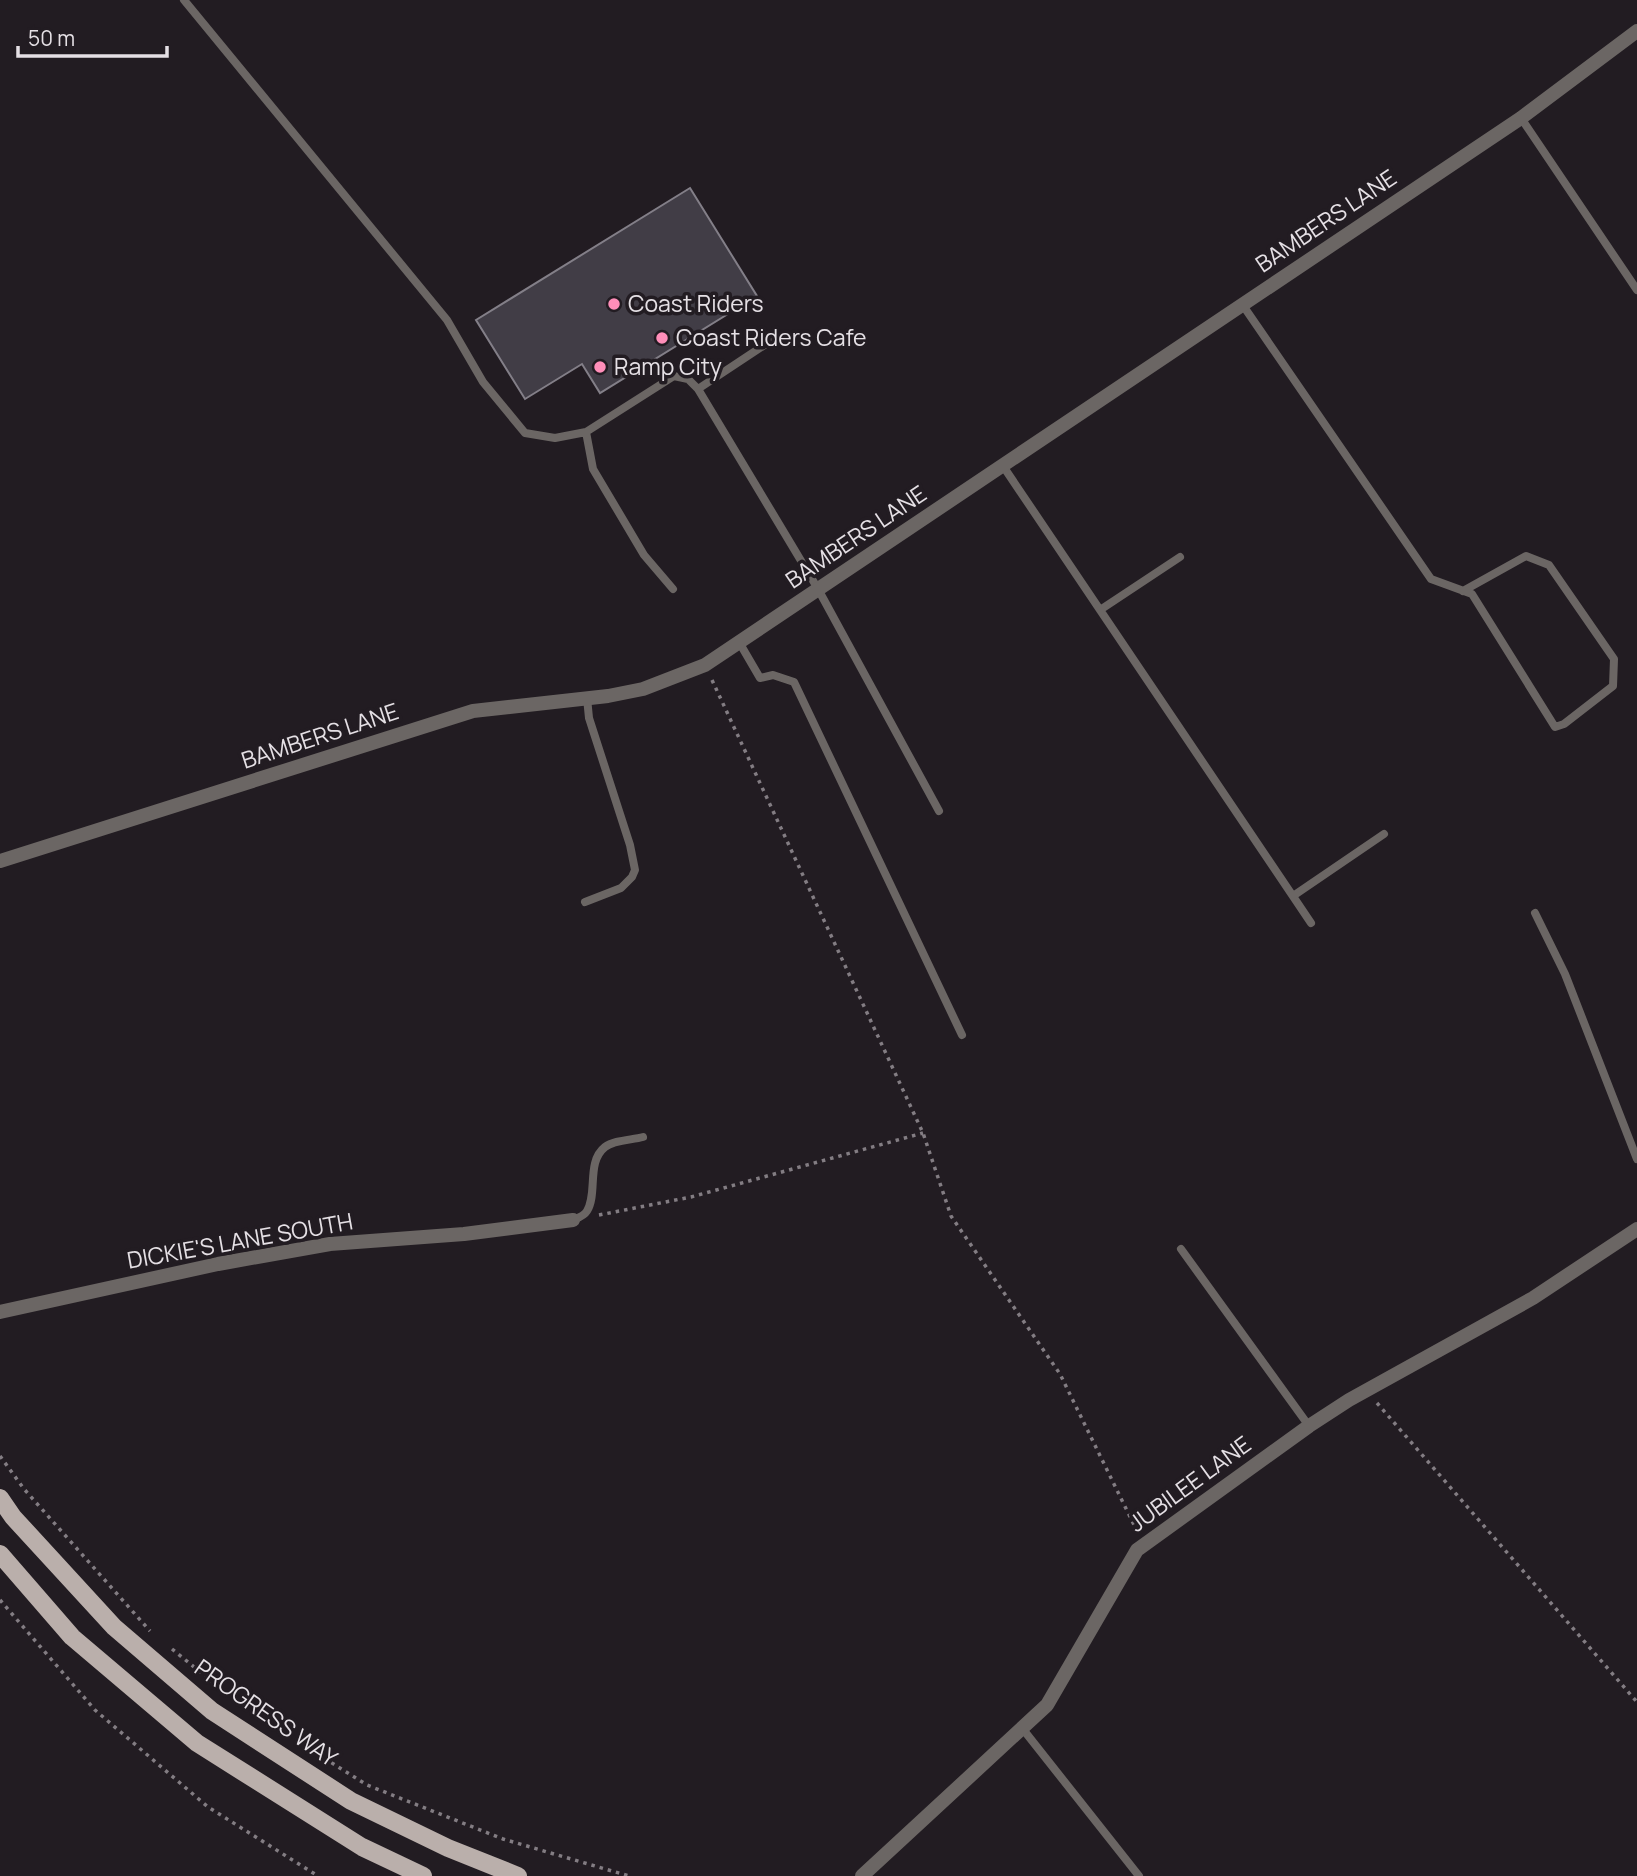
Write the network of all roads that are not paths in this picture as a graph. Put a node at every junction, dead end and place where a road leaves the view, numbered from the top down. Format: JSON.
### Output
{"nodes":[{"id":1,"x":184,"y":0,"type":"edge"},
{"id":2,"x":1637,"y":31,"type":"edge"},
{"id":3,"x":1521,"y":118,"type":"junction"},
{"id":4,"x":1637,"y":290,"type":"edge"},
{"id":5,"x":1242,"y":304,"type":"junction"},
{"id":6,"x":778,"y":336,"type":"dead end"},
{"id":7,"x":698,"y":389,"type":"junction"},
{"id":8,"x":586,"y":432,"type":"junction"},
{"id":9,"x":1003,"y":466,"type":"junction"},
{"id":10,"x":1180,"y":558,"type":"dead end"},
{"id":11,"x":673,"y":589,"type":"dead end"},
{"id":12,"x":818,"y":589,"type":"junction"},
{"id":13,"x":1463,"y":591,"type":"junction"},
{"id":14,"x":1100,"y":610,"type":"junction"},
{"id":15,"x":739,"y":642,"type":"junction"},
{"id":16,"x":587,"y":698,"type":"junction"},
{"id":17,"x":939,"y":811,"type":"dead end"},
{"id":18,"x":1384,"y":834,"type":"dead end"},
{"id":19,"x":0,"y":861,"type":"edge"},
{"id":20,"x":1293,"y":896,"type":"junction"},
{"id":21,"x":585,"y":902,"type":"dead end"},
{"id":22,"x":1535,"y":914,"type":"dead end"},
{"id":23,"x":1311,"y":923,"type":"dead end"},
{"id":24,"x":962,"y":1035,"type":"dead end"},
{"id":25,"x":643,"y":1137,"type":"dead end"},
{"id":26,"x":1637,"y":1159,"type":"edge"},
{"id":27,"x":573,"y":1220,"type":"joint"},
{"id":28,"x":1637,"y":1229,"type":"edge"},
{"id":29,"x":1181,"y":1250,"type":"dead end"},
{"id":30,"x":0,"y":1312,"type":"edge"},
{"id":31,"x":1309,"y":1426,"type":"junction"},
{"id":32,"x":0,"y":1498,"type":"edge"},
{"id":33,"x":0,"y":1554,"type":"edge"},
{"id":34,"x":1022,"y":1728,"type":"junction"},
{"id":35,"x":423,"y":1876,"type":"edge"},
{"id":36,"x":518,"y":1876,"type":"edge"},
{"id":37,"x":862,"y":1876,"type":"edge"},
{"id":38,"x":1139,"y":1876,"type":"edge"}],
"edges":[{"from":1,"to":8,"type":"lane"},
{"from":2,"to":3,"type":"street","name":"BAMBERS LANE"},
{"from":3,"to":4,"type":"lane"},
{"from":3,"to":5,"type":"street","name":"BAMBERS LANE"},
{"from":5,"to":9,"type":"street","name":"BAMBERS LANE"},
{"from":5,"to":13,"type":"lane"},
{"from":6,"to":7,"type":"lane"},
{"from":7,"to":8,"type":"lane"},
{"from":7,"to":12,"type":"lane"},
{"from":8,"to":11,"type":"lane"},
{"from":9,"to":12,"type":"street","name":"BAMBERS LANE"},
{"from":9,"to":14,"type":"lane"},
{"from":10,"to":14,"type":"lane"},
{"from":12,"to":15,"type":"street","name":"BAMBERS LANE"},
{"from":12,"to":17,"type":"lane"},
{"from":13,"to":13,"type":"lane"},
{"from":14,"to":20,"type":"lane"},
{"from":15,"to":16,"type":"street","name":"BAMBERS LANE"},
{"from":15,"to":24,"type":"lane"},
{"from":16,"to":19,"type":"street","name":"BAMBERS LANE"},
{"from":16,"to":21,"type":"lane"},
{"from":18,"to":20,"type":"lane"},
{"from":20,"to":23,"type":"lane"},
{"from":22,"to":26,"type":"lane"},
{"from":25,"to":27,"type":"lane"},
{"from":27,"to":30,"type":"street","name":"DICKIE'S LANE SOUTH"},
{"from":28,"to":31,"type":"street","name":"JUBILEE LANE"},
{"from":29,"to":31,"type":"lane"},
{"from":31,"to":34,"type":"street","name":"JUBILEE LANE"},
{"from":32,"to":36,"type":"main road","name":"PROGRESS WAY"},
{"from":33,"to":35,"type":"main road"},
{"from":34,"to":37,"type":"street","name":"JUBILEE LANE"},
{"from":34,"to":38,"type":"lane"}]}
